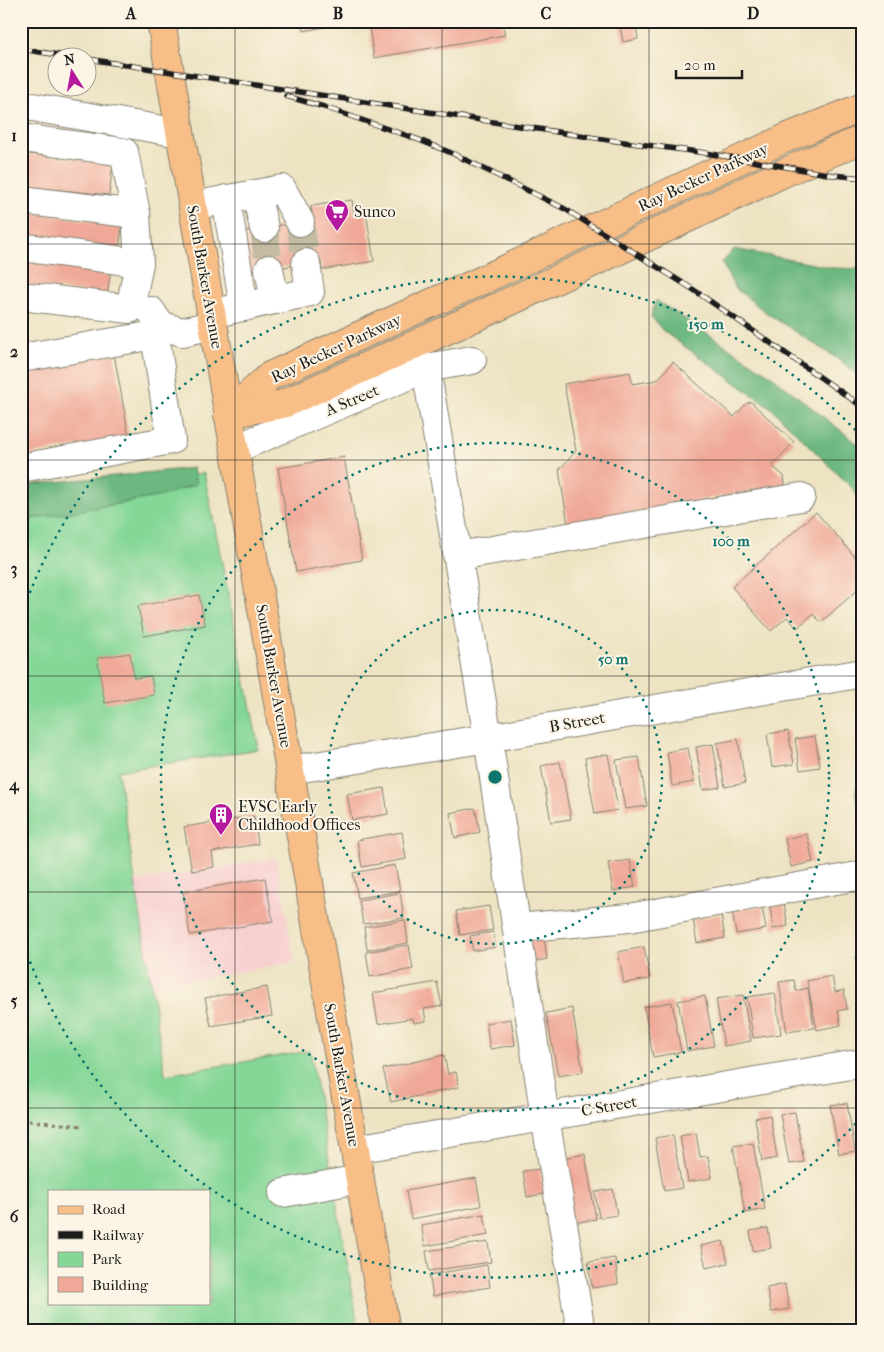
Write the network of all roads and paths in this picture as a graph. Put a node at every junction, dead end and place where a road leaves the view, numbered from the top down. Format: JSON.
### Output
{"nodes":[{"id":1,"x":161,"y":21,"type":"edge"},
{"id":2,"x":21,"y":105,"type":"edge"},
{"id":3,"x":863,"y":107,"type":"edge"},
{"id":4,"x":180,"y":133,"type":"junction"},
{"id":5,"x":21,"y":138,"type":"edge"},
{"id":6,"x":863,"y":139,"type":"edge"},
{"id":7,"x":256,"y":194,"type":"junction"},
{"id":8,"x":226,"y":199,"type":"junction"},
{"id":9,"x":21,"y":200,"type":"edge"},
{"id":10,"x":192,"y":206,"type":"junction"},
{"id":11,"x":136,"y":214,"type":"junction"},
{"id":12,"x":300,"y":222,"type":"tunnel mouth"},
{"id":13,"x":264,"y":228,"type":"tunnel mouth"},
{"id":14,"x":21,"y":247,"type":"edge"},
{"id":15,"x":139,"y":263,"type":"junction"},
{"id":16,"x":306,"y":263,"type":"tunnel mouth"},
{"id":17,"x":269,"y":269,"type":"tunnel mouth"},
{"id":18,"x":21,"y":296,"type":"edge"},
{"id":19,"x":275,"y":300,"type":"junction"},
{"id":20,"x":244,"y":307,"type":"junction"},
{"id":21,"x":130,"y":309,"type":"junction"},
{"id":22,"x":212,"y":320,"type":"junction"},
{"id":23,"x":158,"y":330,"type":"junction"},
{"id":24,"x":21,"y":358,"type":"edge"},
{"id":25,"x":472,"y":360,"type":"dead end"},
{"id":26,"x":426,"y":368,"type":"junction"},
{"id":27,"x":228,"y":414,"type":"junction"},
{"id":28,"x":235,"y":449,"type":"junction"},
{"id":29,"x":21,"y":468,"type":"edge"},
{"id":30,"x":802,"y":497,"type":"dead end"},
{"id":31,"x":458,"y":556,"type":"junction"},
{"id":32,"x":863,"y":673,"type":"edge"},
{"id":33,"x":488,"y":738,"type":"junction"},
{"id":34,"x":290,"y":770,"type":"junction"},
{"id":35,"x":863,"y":875,"type":"edge"},
{"id":36,"x":517,"y":928,"type":"junction"},
{"id":37,"x":863,"y":1063,"type":"edge"},
{"id":38,"x":545,"y":1117,"type":"junction"},
{"id":39,"x":21,"y":1120,"type":"edge"},
{"id":40,"x":82,"y":1126,"type":"dead end"},
{"id":41,"x":355,"y":1149,"type":"junction"},
{"id":42,"x":360,"y":1179,"type":"junction"},
{"id":43,"x":283,"y":1193,"type":"dead end"},
{"id":44,"x":386,"y":1331,"type":"edge"},
{"id":45,"x":581,"y":1331,"type":"edge"}],
"edges":[{"from":1,"to":4,"type":"main road","name":"South Barker Avenue"},
{"from":2,"to":4,"type":"street"},
{"from":3,"to":27,"type":"main road","name":"Ray Becker Parkway"},
{"from":4,"to":10,"type":"main road","name":"South Barker Avenue"},
{"from":5,"to":11,"type":"street"},
{"from":6,"to":27,"type":"main road","name":"Ray Becker Parkway"},
{"from":7,"to":8,"type":"street"},
{"from":7,"to":12,"type":"street"},
{"from":7,"to":13,"type":"street"},
{"from":8,"to":10,"type":"street"},
{"from":8,"to":20,"type":"street"},
{"from":9,"to":11,"type":"street"},
{"from":10,"to":22,"type":"main road","name":"South Barker Avenue"},
{"from":11,"to":15,"type":"street"},
{"from":14,"to":15,"type":"street"},
{"from":15,"to":21,"type":"street"},
{"from":16,"to":19,"type":"street"},
{"from":17,"to":19,"type":"street"},
{"from":18,"to":21,"type":"street"},
{"from":19,"to":20,"type":"street"},
{"from":20,"to":22,"type":"street"},
{"from":21,"to":23,"type":"street"},
{"from":22,"to":23,"type":"street"},
{"from":22,"to":27,"type":"main road","name":"South Barker Avenue"},
{"from":23,"to":24,"type":"street"},
{"from":23,"to":29,"type":"street"},
{"from":25,"to":26,"type":"street","name":"A Street"},
{"from":26,"to":28,"type":"street","name":"A Street"},
{"from":26,"to":31,"type":"street"},
{"from":27,"to":28,"type":"main road","name":"South Barker Avenue"},
{"from":28,"to":34,"type":"main road","name":"South Barker Avenue"},
{"from":30,"to":31,"type":"street"},
{"from":31,"to":33,"type":"street"},
{"from":32,"to":33,"type":"street","name":"B Street"},
{"from":33,"to":34,"type":"street","name":"B Street"},
{"from":33,"to":36,"type":"street"},
{"from":34,"to":41,"type":"main road","name":"South Barker Avenue"},
{"from":35,"to":36,"type":"street"},
{"from":36,"to":38,"type":"street"},
{"from":37,"to":38,"type":"street","name":"C Street"},
{"from":38,"to":41,"type":"street","name":"C Street"},
{"from":38,"to":45,"type":"street"},
{"from":39,"to":40,"type":"path"},
{"from":41,"to":42,"type":"main road","name":"South Barker Avenue"},
{"from":42,"to":43,"type":"street"},
{"from":42,"to":44,"type":"main road","name":"South Barker Avenue"}]}
